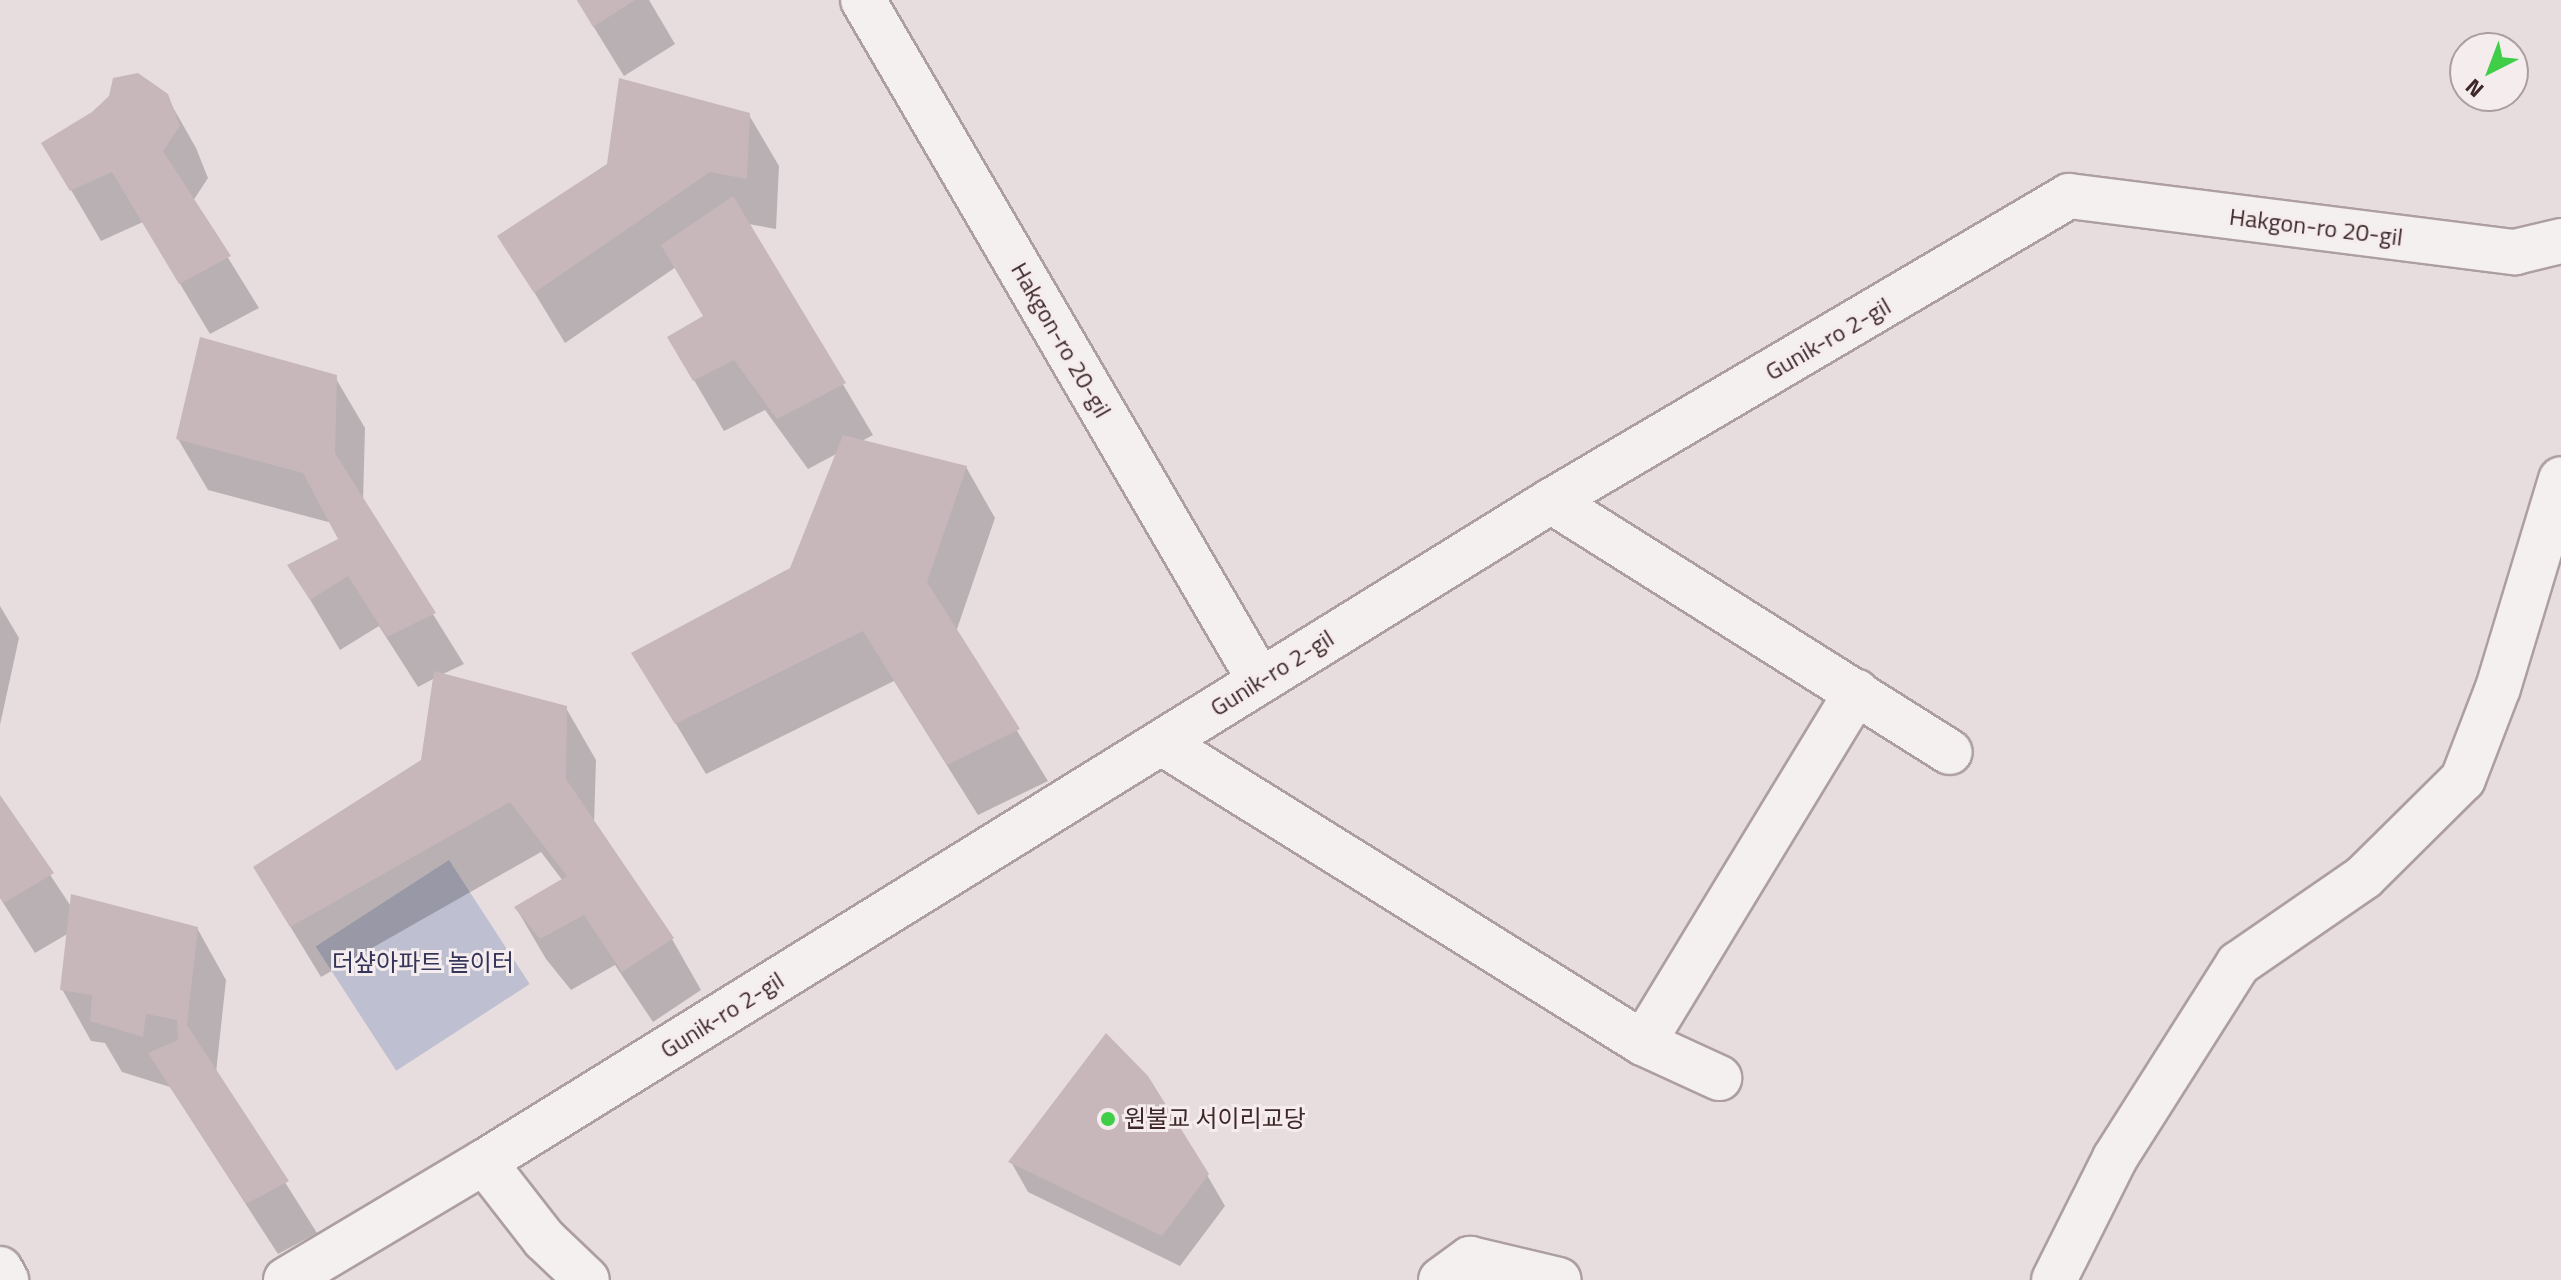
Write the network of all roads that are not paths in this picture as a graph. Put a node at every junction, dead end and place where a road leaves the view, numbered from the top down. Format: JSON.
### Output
{"nodes":[{"id":1,"x":863,"y":0,"type":"edge"},
{"id":2,"x":2069,"y":196,"type":"joint"},
{"id":3,"x":2561,"y":241,"type":"edge"},
{"id":4,"x":2561,"y":479,"type":"edge"},
{"id":5,"x":1551,"y":501,"type":"junction"},
{"id":6,"x":1259,"y":679,"type":"junction"},
{"id":7,"x":1856,"y":692,"type":"junction"},
{"id":8,"x":1162,"y":743,"type":"junction"},
{"id":9,"x":1950,"y":752,"type":"dead end"},
{"id":10,"x":1643,"y":1043,"type":"junction"},
{"id":11,"x":1719,"y":1078,"type":"dead end"},
{"id":12,"x":484,"y":1162,"type":"junction"},
{"id":13,"x":0,"y":1269,"type":"edge"},
{"id":14,"x":6,"y":1280,"type":"edge"},
{"id":15,"x":286,"y":1280,"type":"edge"},
{"id":16,"x":587,"y":1280,"type":"edge"},
{"id":17,"x":1441,"y":1280,"type":"edge"},
{"id":18,"x":1559,"y":1280,"type":"edge"},
{"id":19,"x":2054,"y":1280,"type":"edge"}],
"edges":[{"from":1,"to":6,"type":"street","name":"Hakgon-ro 20-gil"},
{"from":2,"to":3,"type":"street","name":"Hakgon-ro 20-gil"},
{"from":2,"to":5,"type":"street","name":"Gunik-ro 2-gil"},
{"from":4,"to":19,"type":"street"},
{"from":5,"to":6,"type":"street","name":"Gunik-ro 2-gil"},
{"from":5,"to":7,"type":"street"},
{"from":6,"to":8,"type":"street","name":"Gunik-ro 2-gil"},
{"from":7,"to":9,"type":"street"},
{"from":7,"to":10,"type":"street"},
{"from":8,"to":10,"type":"street"},
{"from":8,"to":12,"type":"street","name":"Gunik-ro 2-gil"},
{"from":10,"to":11,"type":"street"},
{"from":12,"to":15,"type":"street","name":"Gunik-ro 2-gil"},
{"from":12,"to":16,"type":"street"},
{"from":13,"to":14,"type":"street"},
{"from":17,"to":18,"type":"street"}]}
